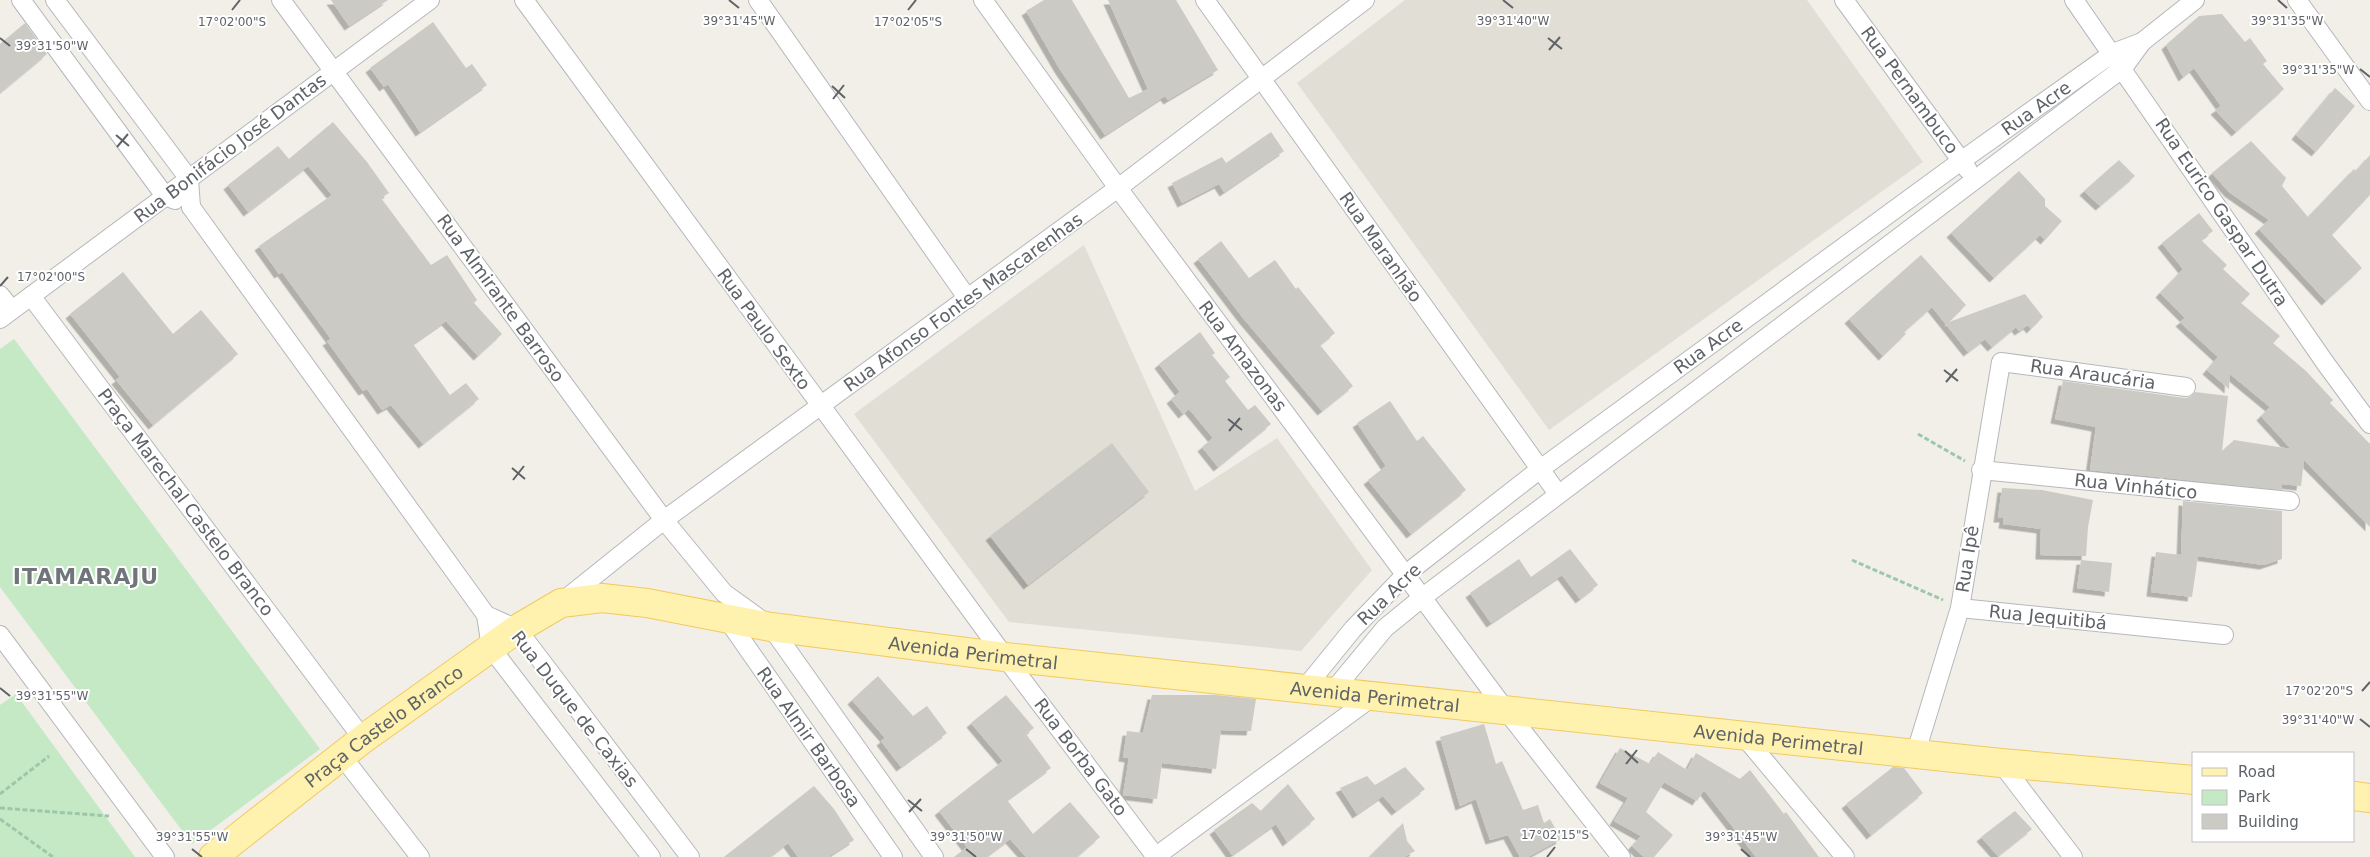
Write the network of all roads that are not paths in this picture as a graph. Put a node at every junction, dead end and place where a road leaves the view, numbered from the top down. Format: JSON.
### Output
{"nodes":[{"id":1,"x":21,"y":0,"type":"edge"},
{"id":2,"x":56,"y":0,"type":"edge"},
{"id":3,"x":281,"y":0,"type":"edge"},
{"id":4,"x":430,"y":0,"type":"edge"},
{"id":5,"x":524,"y":0,"type":"edge"},
{"id":6,"x":758,"y":0,"type":"edge"},
{"id":7,"x":982,"y":0,"type":"edge"},
{"id":8,"x":1205,"y":0,"type":"edge"},
{"id":9,"x":1365,"y":0,"type":"edge"},
{"id":10,"x":1844,"y":0,"type":"edge"},
{"id":11,"x":2074,"y":0,"type":"edge"},
{"id":12,"x":2195,"y":0,"type":"edge"},
{"id":13,"x":2297,"y":0,"type":"edge"},
{"id":14,"x":2142,"y":42,"type":"junction"},
{"id":15,"x":2113,"y":53,"type":"junction"},
{"id":16,"x":2123,"y":68,"type":"junction"},
{"id":17,"x":334,"y":71,"type":"junction"},
{"id":18,"x":1261,"y":78,"type":"junction"},
{"id":19,"x":2370,"y":101,"type":"edge"},
{"id":20,"x":1961,"y":161,"type":"junction"},
{"id":21,"x":188,"y":179,"type":"junction"},
{"id":22,"x":1977,"y":179,"type":"junction"},
{"id":23,"x":1118,"y":188,"type":"junction"},
{"id":24,"x":165,"y":196,"type":"junction"},
{"id":25,"x":191,"y":207,"type":"junction"},
{"id":26,"x":0,"y":295,"type":"edge"},
{"id":27,"x":31,"y":296,"type":"junction"},
{"id":28,"x":968,"y":298,"type":"junction"},
{"id":29,"x":6,"y":315,"type":"edge"},
{"id":30,"x":2001,"y":362,"type":"joint"},
{"id":31,"x":2186,"y":387,"type":"dead end"},
{"id":32,"x":821,"y":407,"type":"junction"},
{"id":33,"x":2370,"y":424,"type":"edge"},
{"id":34,"x":1539,"y":470,"type":"junction"},
{"id":35,"x":1982,"y":470,"type":"junction"},
{"id":36,"x":1558,"y":494,"type":"junction"},
{"id":37,"x":2290,"y":501,"type":"dead end"},
{"id":38,"x":664,"y":520,"type":"junction"},
{"id":39,"x":1406,"y":574,"type":"junction"},
{"id":40,"x":1423,"y":597,"type":"junction"},
{"id":41,"x":561,"y":603,"type":"junction"},
{"id":42,"x":725,"y":605,"type":"junction"},
{"id":43,"x":1960,"y":608,"type":"junction"},
{"id":44,"x":486,"y":615,"type":"junction"},
{"id":45,"x":771,"y":627,"type":"junction"},
{"id":46,"x":517,"y":629,"type":"junction"},
{"id":47,"x":0,"y":635,"type":"edge"},
{"id":48,"x":2224,"y":635,"type":"dead end"},
{"id":49,"x":491,"y":648,"type":"junction"},
{"id":50,"x":1005,"y":657,"type":"junction"},
{"id":51,"x":1305,"y":688,"type":"junction"},
{"id":52,"x":1333,"y":691,"type":"junction"},
{"id":53,"x":1375,"y":695,"type":"junction"},
{"id":54,"x":1505,"y":709,"type":"junction"},
{"id":55,"x":1742,"y":734,"type":"junction"},
{"id":56,"x":363,"y":739,"type":"junction"},
{"id":57,"x":1916,"y":752,"type":"junction"},
{"id":58,"x":342,"y":756,"type":"junction"},
{"id":59,"x":2000,"y":762,"type":"junction"},
{"id":60,"x":2192,"y":780,"type":"edge"},
{"id":61,"x":2355,"y":796,"type":"edge"},
{"id":62,"x":2370,"y":798,"type":"edge"},
{"id":63,"x":686,"y":856,"type":"edge"},
{"id":64,"x":166,"y":857,"type":"edge"},
{"id":65,"x":213,"y":857,"type":"edge"},
{"id":66,"x":420,"y":857,"type":"edge"},
{"id":67,"x":651,"y":857,"type":"edge"},
{"id":68,"x":893,"y":857,"type":"edge"},
{"id":69,"x":934,"y":857,"type":"edge"},
{"id":70,"x":1155,"y":857,"type":"edge"},
{"id":71,"x":1621,"y":857,"type":"edge"},
{"id":72,"x":1845,"y":857,"type":"edge"},
{"id":73,"x":2072,"y":857,"type":"edge"}],
"edges":[{"from":1,"to":24,"type":"street"},
{"from":2,"to":21,"type":"street"},
{"from":3,"to":17,"type":"street","name":"Rua Almirante Barroso"},
{"from":4,"to":17,"type":"street","name":"Rua Bonifácio José Dantas"},
{"from":5,"to":32,"type":"street","name":"Rua Paulo Sexto"},
{"from":6,"to":28,"type":"street"},
{"from":7,"to":23,"type":"street","name":"Rua Amazonas"},
{"from":8,"to":18,"type":"street","name":"Rua Maranhão"},
{"from":9,"to":18,"type":"street","name":"Rua Afonso Fontes Mascarenhas"},
{"from":10,"to":20,"type":"street","name":"Rua Pernambuco"},
{"from":11,"to":15,"type":"street","name":"Rua Eurico Gaspar Dutra"},
{"from":12,"to":14,"type":"street","name":"Rua Acre"},
{"from":13,"to":19,"type":"street"},
{"from":14,"to":15,"type":"street","name":"Rua Acre"},
{"from":14,"to":16,"type":"street","name":"Rua Acre"},
{"from":15,"to":16,"type":"street","name":"Rua Eurico Gaspar Dutra"},
{"from":15,"to":20,"type":"street","name":"Rua Acre"},
{"from":16,"to":22,"type":"street","name":"Rua Acre"},
{"from":16,"to":33,"type":"street","name":"Rua Eurico Gaspar Dutra"},
{"from":17,"to":21,"type":"street","name":"Rua Bonifácio José Dantas"},
{"from":17,"to":38,"type":"street","name":"Rua Almirante Barroso"},
{"from":18,"to":23,"type":"street","name":"Rua Afonso Fontes Mascarenhas"},
{"from":18,"to":34,"type":"street","name":"Rua Maranhão"},
{"from":20,"to":22,"type":"street","name":"Rua Pernambuco"},
{"from":20,"to":34,"type":"street","name":"Rua Acre"},
{"from":21,"to":24,"type":"street","name":"Rua Bonifácio José Dantas"},
{"from":21,"to":25,"type":"street"},
{"from":22,"to":36,"type":"street","name":"Rua Acre"},
{"from":23,"to":28,"type":"street","name":"Rua Afonso Fontes Mascarenhas"},
{"from":23,"to":39,"type":"street","name":"Rua Amazonas"},
{"from":24,"to":25,"type":"street"},
{"from":24,"to":27,"type":"street","name":"Rua Bonifácio José Dantas"},
{"from":25,"to":44,"type":"street"},
{"from":26,"to":29,"type":"street"},
{"from":27,"to":29,"type":"street"},
{"from":27,"to":56,"type":"street","name":"Praça Marechal Castelo Branco"},
{"from":28,"to":32,"type":"street","name":"Rua Afonso Fontes Mascarenhas"},
{"from":30,"to":31,"type":"street","name":"Rua Araucária"},
{"from":30,"to":35,"type":"street","name":"Rua Ipê"},
{"from":32,"to":38,"type":"street","name":"Rua Afonso Fontes Mascarenhas"},
{"from":32,"to":50,"type":"street","name":"Rua Paulo Sexto"},
{"from":34,"to":36,"type":"street","name":"Rua Maranhão"},
{"from":34,"to":39,"type":"street","name":"Rua Acre"},
{"from":35,"to":37,"type":"street","name":"Rua Vinhático"},
{"from":35,"to":43,"type":"street","name":"Rua Ipê"},
{"from":36,"to":40,"type":"street","name":"Rua Acre"},
{"from":38,"to":41,"type":"street","name":"Rua Afonso Fontes Mascarenhas"},
{"from":38,"to":42,"type":"street","name":"Rua Almirante Barroso"},
{"from":39,"to":40,"type":"street","name":"Rua Amazonas"},
{"from":39,"to":51,"type":"street","name":"Rua Acre"},
{"from":40,"to":52,"type":"street","name":"Rua Acre"},
{"from":40,"to":54,"type":"street","name":"Rua Amazonas"},
{"from":41,"to":42,"type":"main road","name":"Avenida Perimetral"},
{"from":41,"to":46,"type":"main road","name":"Praça Castelo Branco"},
{"from":42,"to":45,"type":"main road","name":"Avenida Perimetral"},
{"from":42,"to":68,"type":"street","name":"Rua Almir Barbosa"},
{"from":43,"to":48,"type":"street","name":"Rua Jequitibá"},
{"from":43,"to":57,"type":"street","name":"Rua Ipê"},
{"from":44,"to":46,"type":"street","name":"Rua Duque de Caxias"},
{"from":44,"to":49,"type":"street","name":"Rua Duque de Caxias"},
{"from":45,"to":50,"type":"main road","name":"Avenida Perimetral"},
{"from":45,"to":69,"type":"street","name":"Rua Almir Barbosa"},
{"from":46,"to":49,"type":"main road","name":"Praça Castelo Branco"},
{"from":46,"to":63,"type":"street","name":"Rua Duque de Caxias"},
{"from":47,"to":64,"type":"street"},
{"from":49,"to":56,"type":"main road","name":"Praça Castelo Branco"},
{"from":49,"to":67,"type":"street","name":"Rua Duque de Caxias"},
{"from":50,"to":51,"type":"main road","name":"Avenida Perimetral"},
{"from":50,"to":70,"type":"street","name":"Rua Borba Gato"},
{"from":51,"to":52,"type":"main road","name":"Avenida Perimetral"},
{"from":52,"to":53,"type":"main road","name":"Avenida Perimetral"},
{"from":53,"to":54,"type":"main road","name":"Avenida Perimetral"},
{"from":53,"to":70,"type":"street"},
{"from":54,"to":55,"type":"main road","name":"Avenida Perimetral"},
{"from":54,"to":71,"type":"street","name":"Rua Amazonas"},
{"from":55,"to":57,"type":"main road","name":"Avenida Perimetral"},
{"from":55,"to":72,"type":"street"},
{"from":56,"to":58,"type":"main road","name":"Praça Castelo Branco"},
{"from":57,"to":59,"type":"main road","name":"Avenida Perimetral"},
{"from":58,"to":65,"type":"main road","name":"Praça Castelo Branco"},
{"from":58,"to":66,"type":"street"},
{"from":59,"to":60,"type":"main road","name":"Avenida Perimetral"},
{"from":59,"to":73,"type":"street"},
{"from":61,"to":62,"type":"main road"}]}
